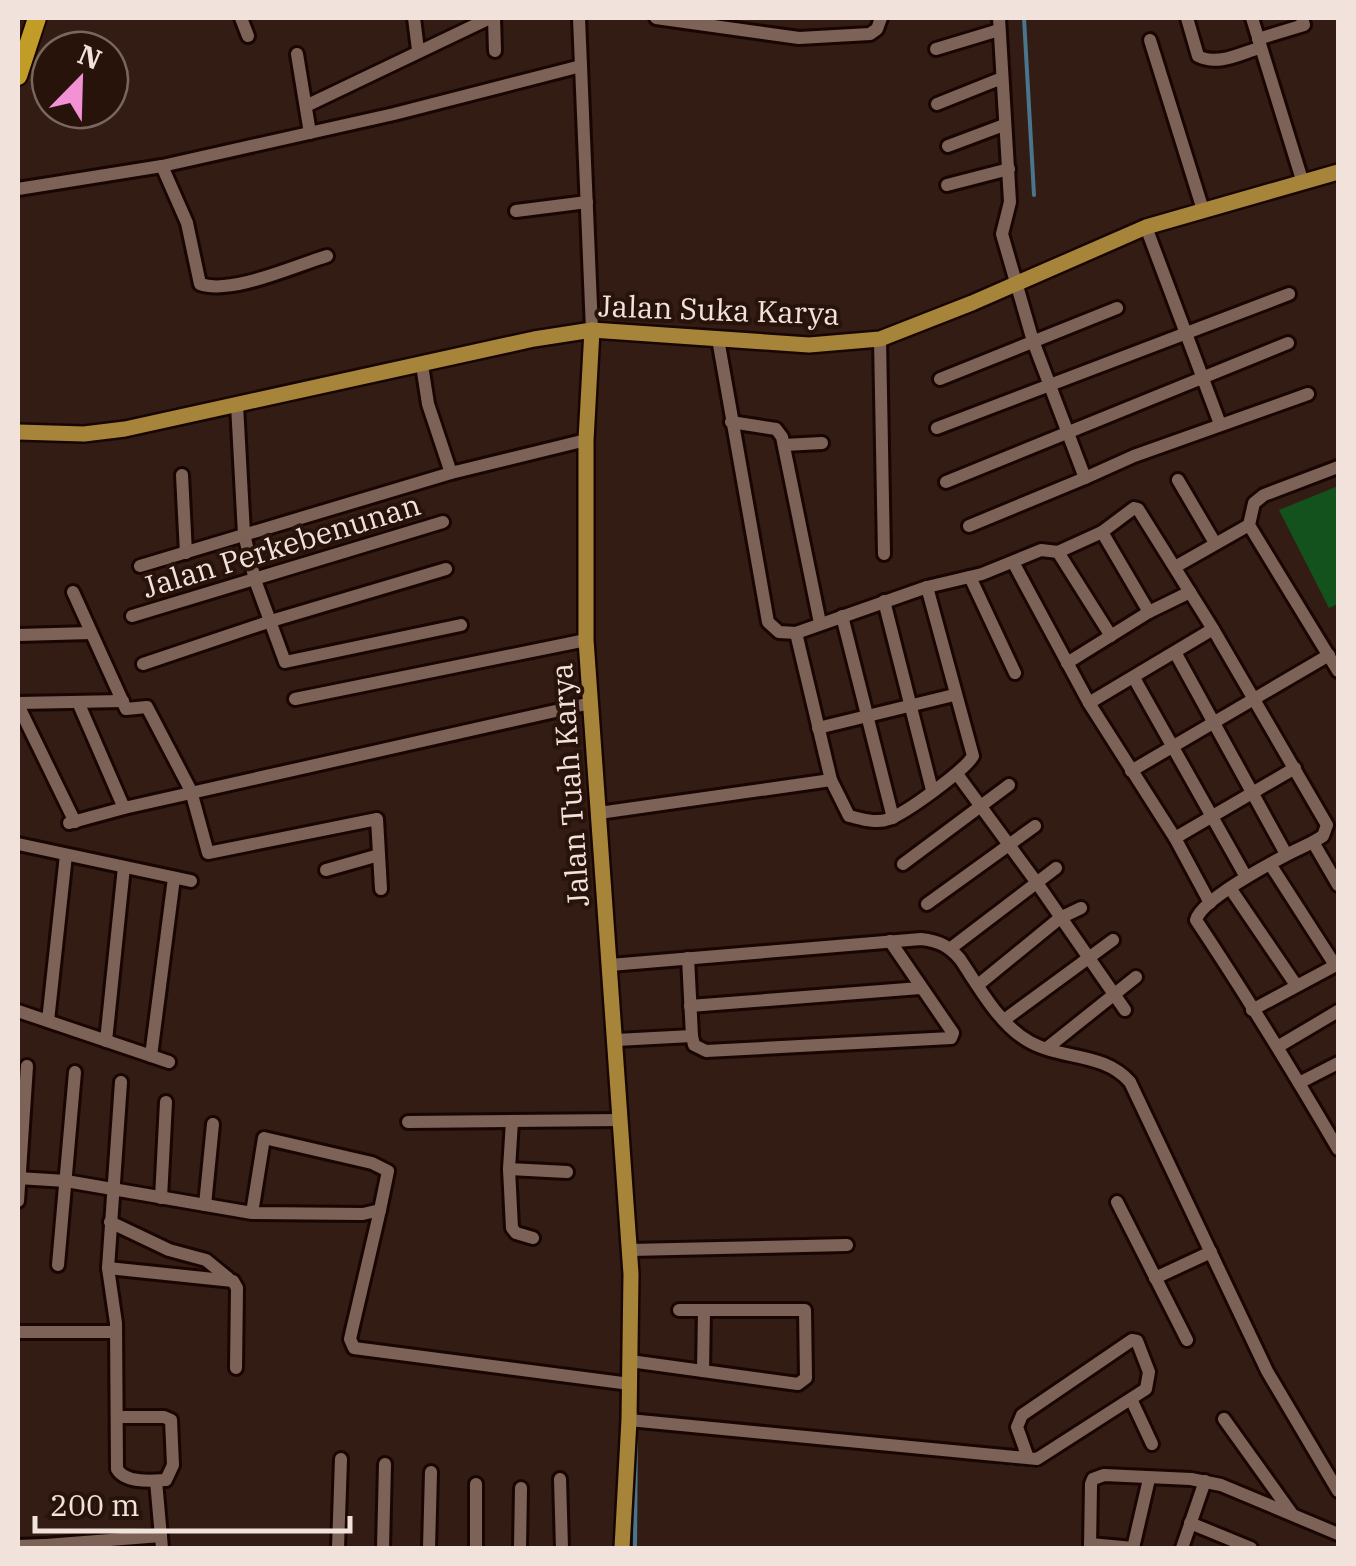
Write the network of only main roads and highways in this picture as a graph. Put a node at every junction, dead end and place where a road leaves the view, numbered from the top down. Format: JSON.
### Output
{"nodes":[{"id":1,"x":36,"y":18,"type":"edge"},
{"id":2,"x":18,"y":76,"type":"edge"},
{"id":3,"x":1338,"y":172,"type":"edge"},
{"id":4,"x":592,"y":330,"type":"junction"},
{"id":5,"x":18,"y":432,"type":"edge"},
{"id":6,"x":622,"y":1548,"type":"edge"}],
"edges":[{"from":1,"to":2,"type":"highway"},
{"from":3,"to":4,"type":"main road","name":"Jalan Suka Karya"},
{"from":4,"to":5,"type":"main road","name":"Jalan Suka Karya"},
{"from":4,"to":6,"type":"main road","name":"Jalan Tuah Karya"}]}
